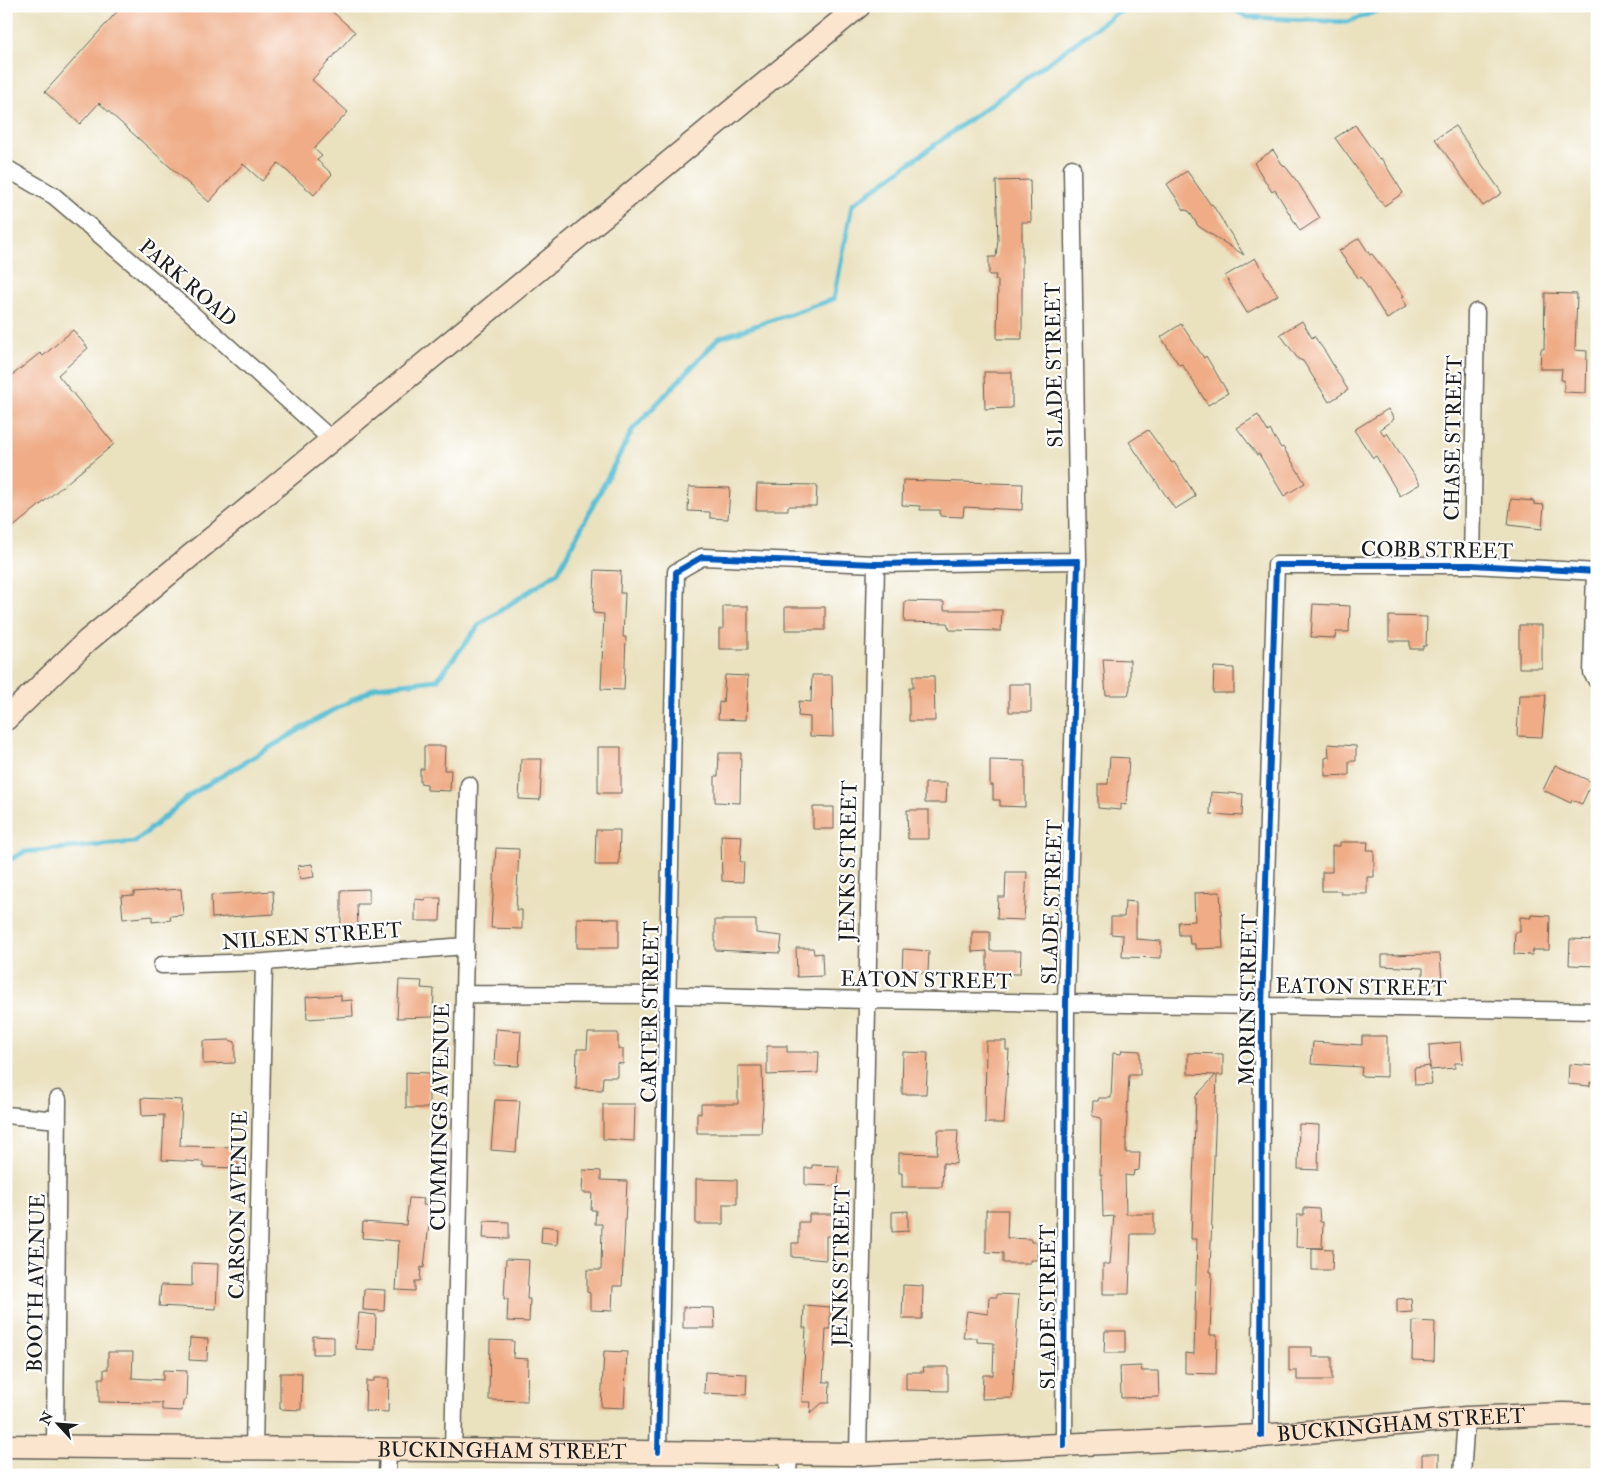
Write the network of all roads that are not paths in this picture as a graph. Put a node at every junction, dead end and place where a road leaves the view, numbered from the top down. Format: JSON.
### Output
{"nodes":[{"id":1,"x":859,"y":6,"type":"edge"},
{"id":2,"x":6,"y":168,"type":"edge"},
{"id":3,"x":1072,"y":168,"type":"dead end"},
{"id":4,"x":1476,"y":312,"type":"dead end"},
{"id":5,"x":333,"y":441,"type":"junction"},
{"id":6,"x":1078,"y":561,"type":"junction"},
{"id":7,"x":876,"y":564,"type":"junction"},
{"id":8,"x":1472,"y":564,"type":"junction"},
{"id":9,"x":1276,"y":565,"type":"joint"},
{"id":10,"x":1596,"y":572,"type":"edge"},
{"id":11,"x":1597,"y":681,"type":"edge"},
{"id":12,"x":6,"y":719,"type":"edge"},
{"id":13,"x":469,"y":785,"type":"dead end"},
{"id":14,"x":465,"y":946,"type":"junction"},
{"id":15,"x":264,"y":962,"type":"junction"},
{"id":16,"x":162,"y":965,"type":"dead end"},
{"id":17,"x":464,"y":994,"type":"junction"},
{"id":18,"x":666,"y":995,"type":"junction"},
{"id":19,"x":867,"y":1000,"type":"junction"},
{"id":20,"x":1066,"y":1003,"type":"junction"},
{"id":21,"x":1262,"y":1008,"type":"junction"},
{"id":22,"x":1597,"y":1012,"type":"edge"},
{"id":23,"x":58,"y":1099,"type":"dead end"},
{"id":24,"x":6,"y":1115,"type":"edge"},
{"id":25,"x":58,"y":1120,"type":"junction"},
{"id":26,"x":1597,"y":1415,"type":"edge"},
{"id":27,"x":1466,"y":1418,"type":"junction"},
{"id":28,"x":1261,"y":1436,"type":"junction"},
{"id":29,"x":6,"y":1446,"type":"edge"},
{"id":30,"x":55,"y":1446,"type":"junction"},
{"id":31,"x":1064,"y":1446,"type":"junction"},
{"id":32,"x":254,"y":1448,"type":"junction"},
{"id":33,"x":388,"y":1449,"type":"junction"},
{"id":34,"x":453,"y":1450,"type":"junction"},
{"id":35,"x":658,"y":1452,"type":"junction"},
{"id":36,"x":858,"y":1454,"type":"junction"},
{"id":37,"x":789,"y":1464,"type":"edge"},
{"id":38,"x":387,"y":1475,"type":"edge"},
{"id":39,"x":1462,"y":1475,"type":"edge"}],
"edges":[{"from":1,"to":5,"type":"main road"},
{"from":2,"to":5,"type":"street","name":"PARK ROAD"},
{"from":3,"to":6,"type":"street","name":"SLADE STREET"},
{"from":4,"to":8,"type":"street","name":"CHASE STREET"},
{"from":5,"to":12,"type":"main road"},
{"from":6,"to":7,"type":"street"},
{"from":6,"to":20,"type":"street","name":"SLADE STREET"},
{"from":7,"to":18,"type":"street","name":"CARTER STREET"},
{"from":7,"to":19,"type":"street","name":"JENKS STREET"},
{"from":8,"to":9,"type":"street","name":"COBB STREET"},
{"from":8,"to":10,"type":"street","name":"COBB STREET"},
{"from":9,"to":21,"type":"street","name":"MORIN STREET"},
{"from":10,"to":11,"type":"street"},
{"from":13,"to":14,"type":"street","name":"CUMMINGS AVENUE"},
{"from":14,"to":15,"type":"street","name":"NILSEN STREET"},
{"from":14,"to":17,"type":"street","name":"CUMMINGS AVENUE"},
{"from":15,"to":16,"type":"street","name":"NILSEN STREET"},
{"from":15,"to":32,"type":"street","name":"CARSON AVENUE"},
{"from":17,"to":18,"type":"street","name":"EATON STREET"},
{"from":17,"to":34,"type":"street","name":"CUMMINGS AVENUE"},
{"from":18,"to":19,"type":"street","name":"EATON STREET"},
{"from":18,"to":35,"type":"street","name":"CARTER STREET"},
{"from":19,"to":20,"type":"street","name":"EATON STREET"},
{"from":19,"to":36,"type":"street","name":"JENKS STREET"},
{"from":20,"to":21,"type":"street","name":"EATON STREET"},
{"from":20,"to":31,"type":"street","name":"SLADE STREET"},
{"from":21,"to":22,"type":"street","name":"EATON STREET"},
{"from":21,"to":28,"type":"street","name":"MORIN STREET"},
{"from":23,"to":25,"type":"street","name":"BOOTH AVENUE"},
{"from":24,"to":25,"type":"street"},
{"from":25,"to":30,"type":"street","name":"BOOTH AVENUE"},
{"from":26,"to":27,"type":"main road","name":"BUCKINGHAM STREET"},
{"from":27,"to":28,"type":"main road","name":"BUCKINGHAM STREET"},
{"from":27,"to":39,"type":"street"},
{"from":28,"to":31,"type":"main road","name":"BUCKINGHAM STREET"},
{"from":29,"to":30,"type":"main road","name":"BUCKINGHAM STREET"},
{"from":30,"to":32,"type":"main road","name":"BUCKINGHAM STREET"},
{"from":31,"to":36,"type":"main road","name":"BUCKINGHAM STREET"},
{"from":32,"to":33,"type":"main road","name":"BUCKINGHAM STREET"},
{"from":33,"to":34,"type":"main road","name":"BUCKINGHAM STREET"},
{"from":33,"to":38,"type":"street"},
{"from":34,"to":35,"type":"main road","name":"BUCKINGHAM STREET"},
{"from":35,"to":37,"type":"main road","name":"BUCKINGHAM STREET"},
{"from":36,"to":37,"type":"main road","name":"BUCKINGHAM STREET"}]}
